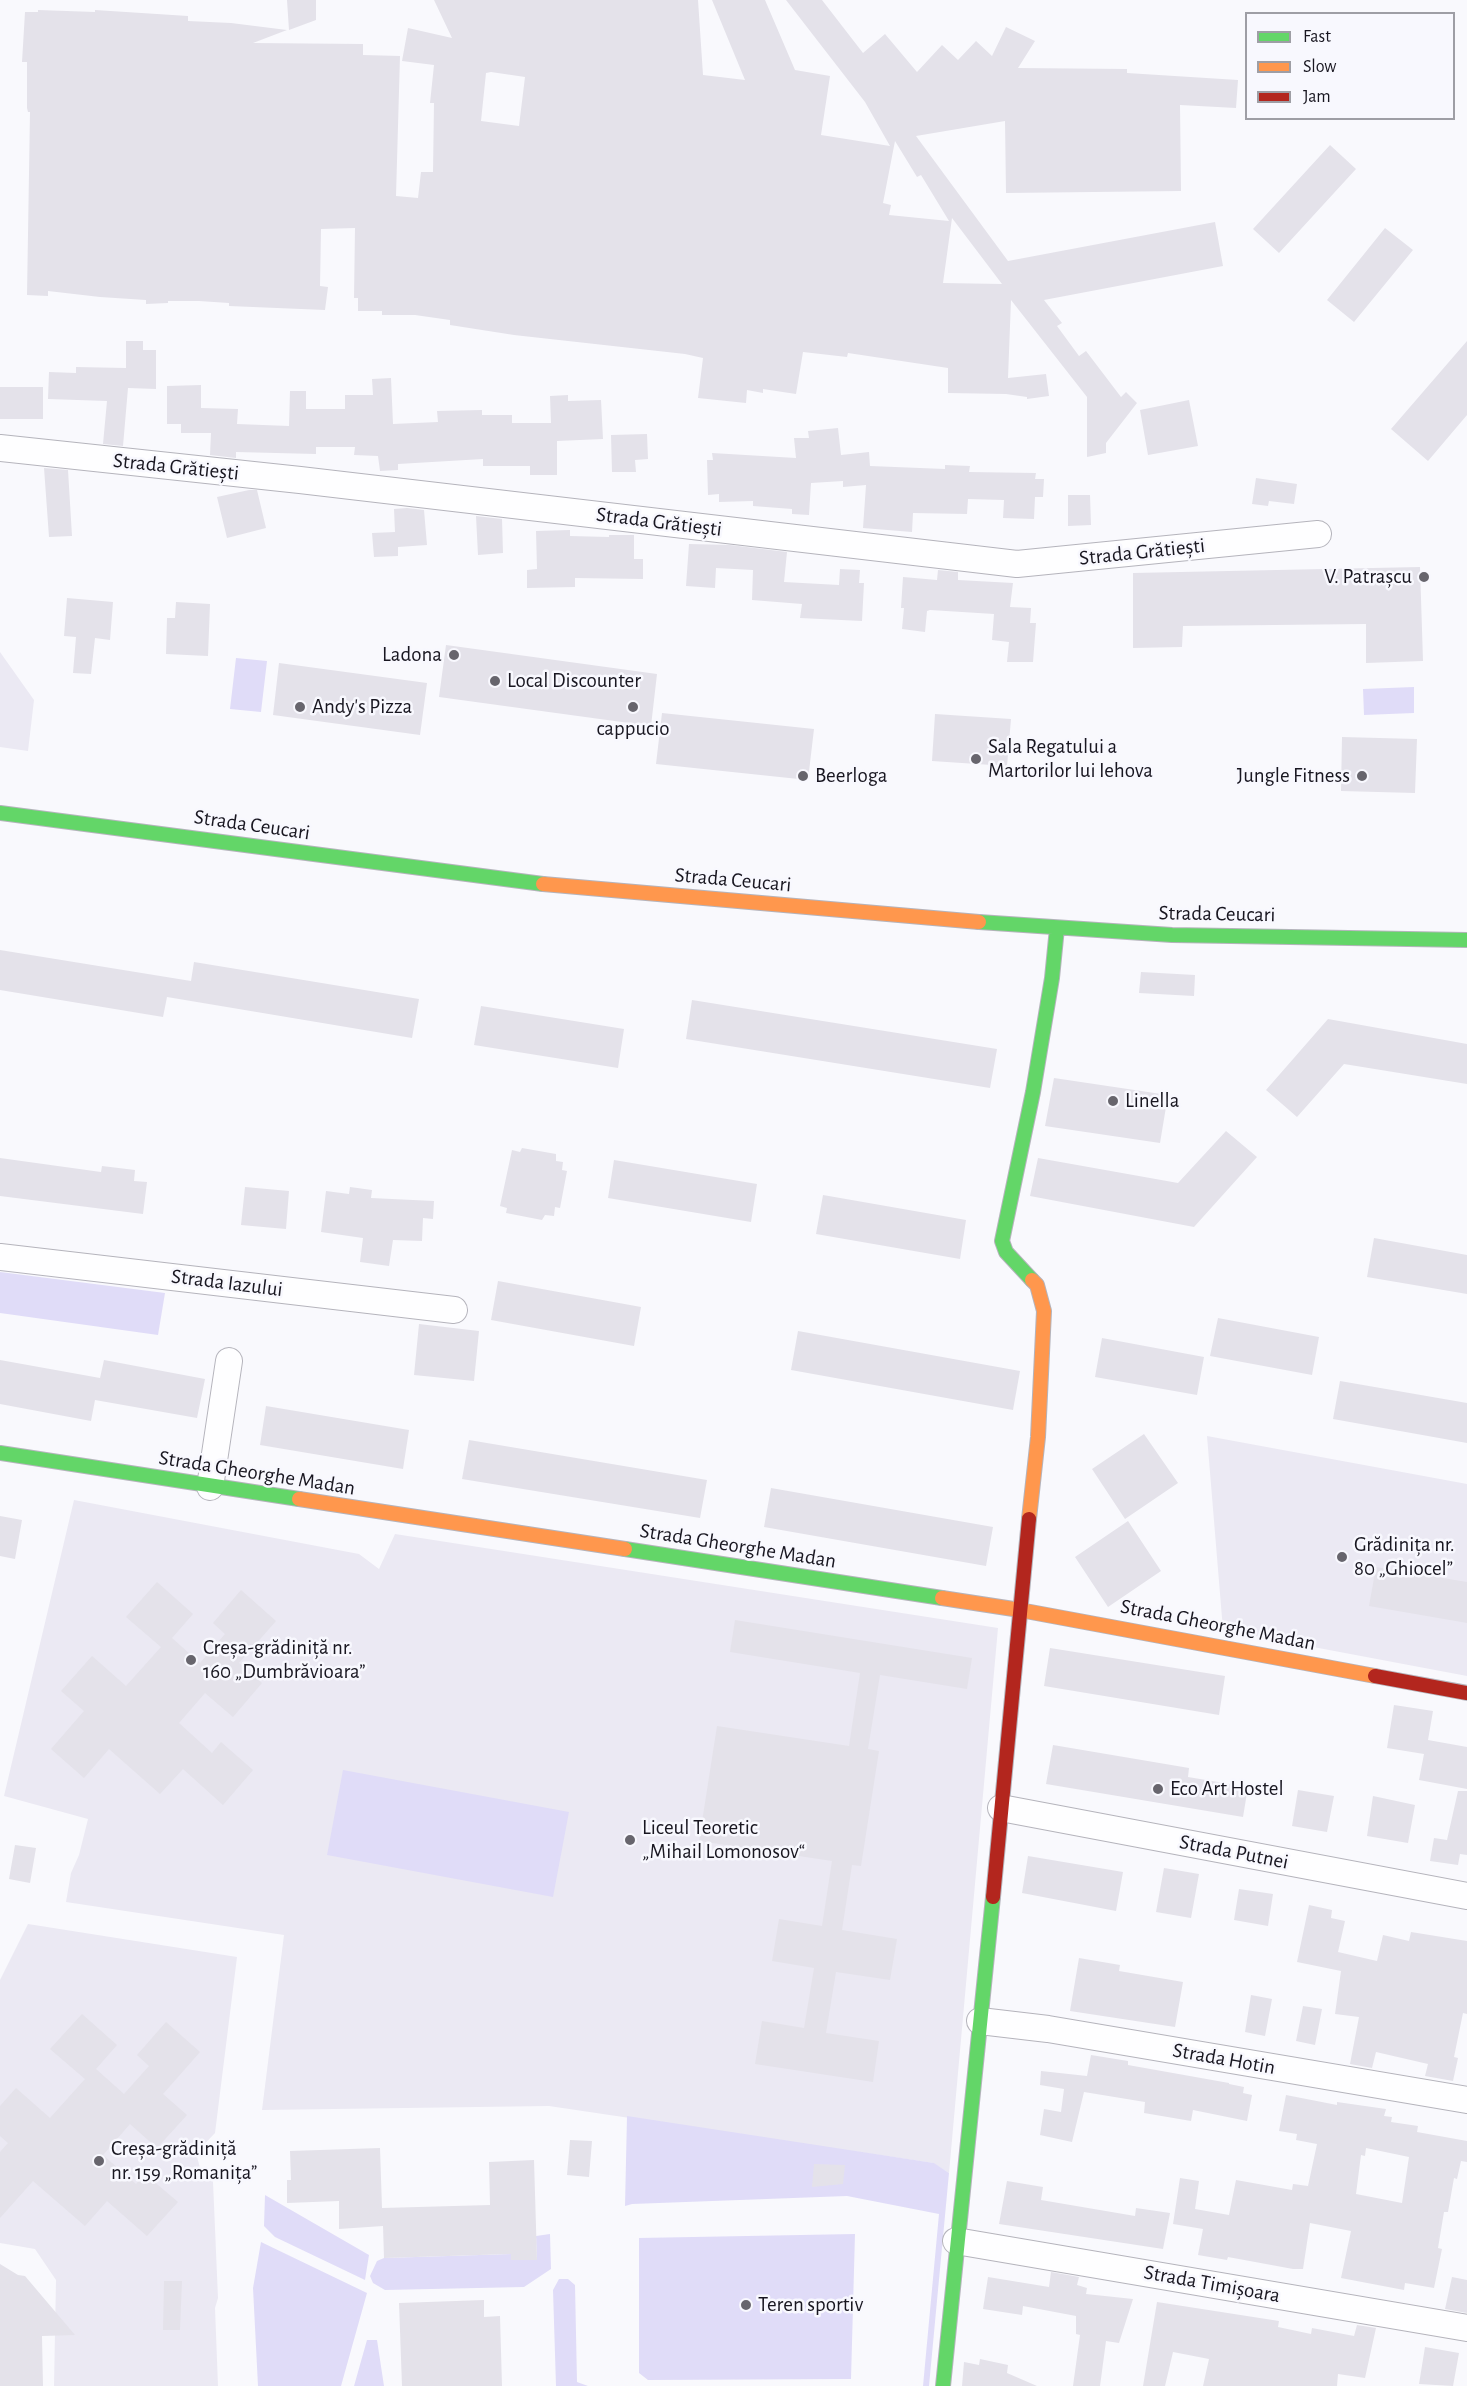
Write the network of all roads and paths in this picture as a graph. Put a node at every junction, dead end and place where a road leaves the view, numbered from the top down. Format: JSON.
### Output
{"nodes":[{"id":1,"x":0,"y":448,"type":"edge"},
{"id":2,"x":1318,"y":534,"type":"dead end"},
{"id":3,"x":0,"y":813,"type":"edge"},
{"id":4,"x":1058,"y":928,"type":"junction"},
{"id":5,"x":1467,"y":940,"type":"edge"},
{"id":6,"x":0,"y":1257,"type":"edge"},
{"id":7,"x":454,"y":1310,"type":"dead end"},
{"id":8,"x":229,"y":1361,"type":"dead end"},
{"id":9,"x":0,"y":1453,"type":"edge"},
{"id":10,"x":210,"y":1487,"type":"junction"},
{"id":11,"x":1020,"y":1610,"type":"junction"},
{"id":12,"x":1467,"y":1693,"type":"edge"},
{"id":13,"x":1001,"y":1808,"type":"junction"},
{"id":14,"x":1467,"y":1896,"type":"edge"},
{"id":15,"x":980,"y":2021,"type":"junction"},
{"id":16,"x":1467,"y":2100,"type":"edge"},
{"id":17,"x":956,"y":2241,"type":"junction"},
{"id":18,"x":1467,"y":2328,"type":"edge"},
{"id":19,"x":943,"y":2386,"type":"edge"}],
"edges":[{"from":1,"to":2,"type":"street","name":"Strada Grătiești"},
{"from":3,"to":4,"type":"street","name":"Strada Ceucari"},
{"from":4,"to":5,"type":"street","name":"Strada Ceucari"},
{"from":4,"to":11,"type":"street"},
{"from":6,"to":7,"type":"street","name":"Strada Iazului"},
{"from":8,"to":10,"type":"street"},
{"from":9,"to":10,"type":"street","name":"Strada Gheorghe Madan"},
{"from":10,"to":11,"type":"street","name":"Strada Gheorghe Madan"},
{"from":11,"to":12,"type":"street","name":"Strada Gheorghe Madan"},
{"from":11,"to":13,"type":"street"},
{"from":13,"to":14,"type":"street","name":"Strada Putnei"},
{"from":13,"to":15,"type":"street"},
{"from":15,"to":16,"type":"street","name":"Strada Hotin"},
{"from":15,"to":17,"type":"street"},
{"from":17,"to":18,"type":"street","name":"Strada Timișoara"},
{"from":17,"to":19,"type":"street"}]}
